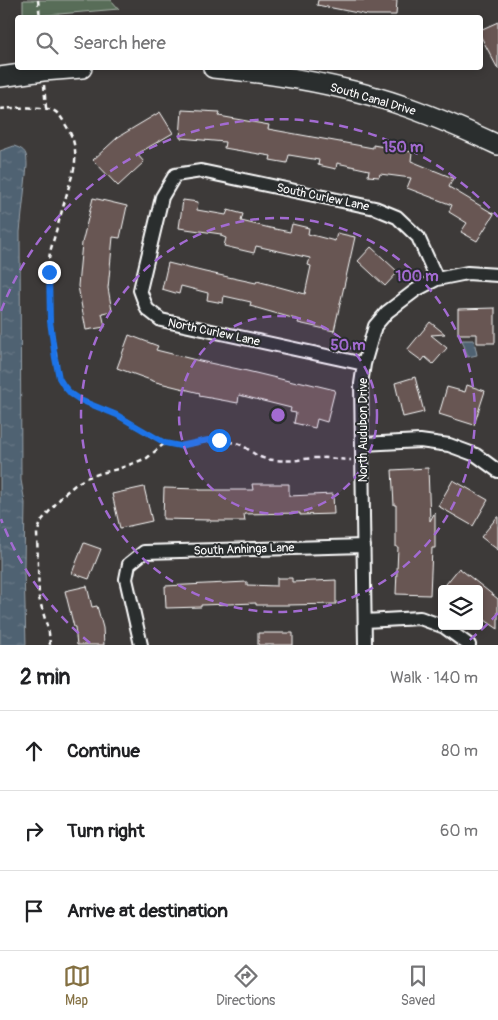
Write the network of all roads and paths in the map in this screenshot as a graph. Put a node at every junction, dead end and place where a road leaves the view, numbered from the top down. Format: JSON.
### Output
{"nodes":[{"id":1,"x":38,"y":0,"type":"edge"},
{"id":2,"x":40,"y":15,"type":"edge"},
{"id":3,"x":56,"y":70,"type":"edge"},
{"id":4,"x":243,"y":70,"type":"edge"},
{"id":5,"x":0,"y":77,"type":"edge"},
{"id":6,"x":43,"y":79,"type":"dead end"},
{"id":7,"x":46,"y":108,"type":"junction"},
{"id":8,"x":0,"y":109,"type":"edge"},
{"id":9,"x":498,"y":145,"type":"edge"},
{"id":10,"x":175,"y":175,"type":"joint"},
{"id":11,"x":498,"y":275,"type":"edge"},
{"id":12,"x":438,"y":279,"type":"junction"},
{"id":13,"x":364,"y":364,"type":"junction"},
{"id":14,"x":165,"y":443,"type":"junction"},
{"id":15,"x":363,"y":444,"type":"junction"},
{"id":16,"x":354,"y":460,"type":"dead end"},
{"id":17,"x":498,"y":472,"type":"edge"},
{"id":18,"x":364,"y":546,"type":"junction"},
{"id":19,"x":365,"y":621,"type":"junction"},
{"id":20,"x":438,"y":625,"type":"edge"},
{"id":21,"x":447,"y":630,"type":"edge"},
{"id":22,"x":50,"y":645,"type":"edge"},
{"id":23,"x":141,"y":645,"type":"edge"},
{"id":24,"x":365,"y":645,"type":"edge"},
{"id":25,"x":468,"y":645,"type":"edge"}],
"edges":[{"from":1,"to":2,"type":"path"},
{"from":3,"to":5,"type":"street"},
{"from":4,"to":9,"type":"street","name":"South Canal Drive"},
{"from":6,"to":7,"type":"path"},
{"from":7,"to":8,"type":"path"},
{"from":7,"to":14,"type":"path"},
{"from":10,"to":12,"type":"street","name":"South Curlew Lane"},
{"from":10,"to":13,"type":"street","name":"North Curlew Lane"},
{"from":11,"to":12,"type":"street","name":"North Audubon Drive"},
{"from":12,"to":13,"type":"street","name":"North Audubon Drive"},
{"from":13,"to":15,"type":"street","name":"North Audubon Drive"},
{"from":14,"to":16,"type":"path"},
{"from":14,"to":22,"type":"path"},
{"from":15,"to":17,"type":"street"},
{"from":15,"to":18,"type":"street","name":"North Audubon Drive"},
{"from":18,"to":19,"type":"street","name":"North Audubon Drive"},
{"from":18,"to":23,"type":"street","name":"South Anhinga Lane"},
{"from":19,"to":20,"type":"street"},
{"from":19,"to":24,"type":"street","name":"North Audubon Drive"},
{"from":21,"to":25,"type":"street"}]}
